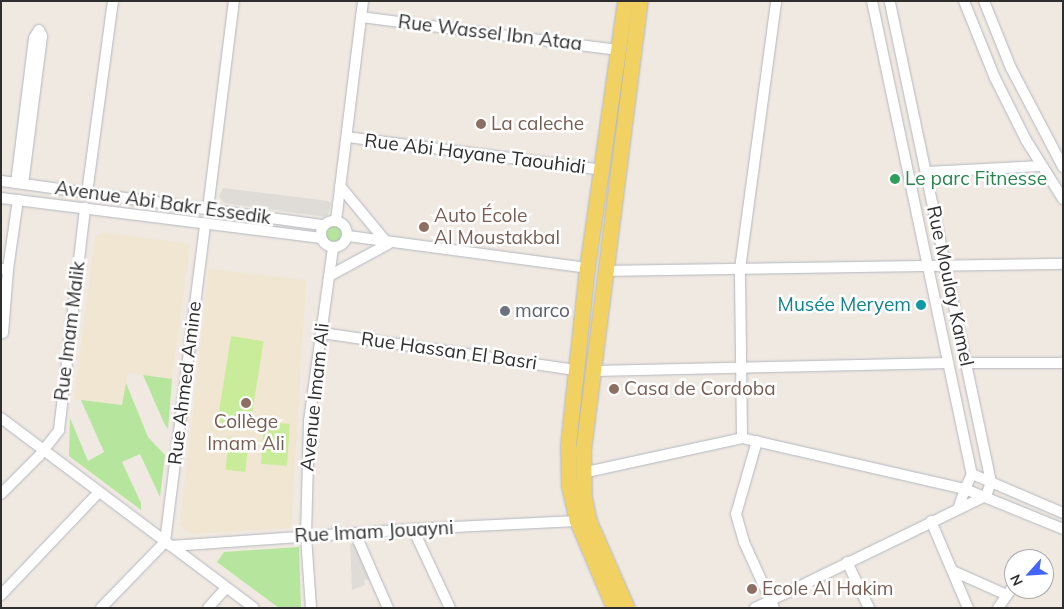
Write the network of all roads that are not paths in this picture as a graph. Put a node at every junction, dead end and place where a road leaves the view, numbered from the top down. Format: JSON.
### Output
{"nodes":[{"id":1,"x":114,"y":1,"type":"edge"},
{"id":2,"x":234,"y":1,"type":"edge"},
{"id":3,"x":362,"y":1,"type":"edge"},
{"id":4,"x":625,"y":1,"type":"edge"},
{"id":5,"x":640,"y":1,"type":"edge"},
{"id":6,"x":776,"y":1,"type":"edge"},
{"id":7,"x":872,"y":1,"type":"edge"},
{"id":8,"x":890,"y":1,"type":"edge"},
{"id":9,"x":964,"y":1,"type":"edge"},
{"id":10,"x":984,"y":1,"type":"edge"},
{"id":11,"x":361,"y":17,"type":"junction"},
{"id":12,"x":619,"y":50,"type":"junction"},
{"id":13,"x":347,"y":137,"type":"junction"},
{"id":14,"x":1041,"y":166,"type":"junction"},
{"id":15,"x":1063,"y":168,"type":"edge"},
{"id":16,"x":603,"y":170,"type":"junction"},
{"id":17,"x":927,"y":172,"type":"junction"},
{"id":18,"x":1,"y":181,"type":"edge"},
{"id":19,"x":20,"y":184,"type":"junction"},
{"id":20,"x":340,"y":186,"type":"junction"},
{"id":21,"x":87,"y":193,"type":"junction"},
{"id":22,"x":1,"y":198,"type":"edge"},
{"id":23,"x":1063,"y":199,"type":"edge"},
{"id":24,"x":18,"y":200,"type":"junction"},
{"id":25,"x":85,"y":208,"type":"junction"},
{"id":26,"x":208,"y":209,"type":"junction"},
{"id":27,"x":336,"y":221,"type":"junction"},
{"id":28,"x":205,"y":224,"type":"junction"},
{"id":29,"x":324,"y":225,"type":"junction"},
{"id":30,"x":348,"y":236,"type":"junction"},
{"id":31,"x":322,"y":238,"type":"junction"},
{"id":32,"x":388,"y":244,"type":"junction"},
{"id":33,"x":334,"y":248,"type":"junction"},
{"id":34,"x":1063,"y":264,"type":"edge"},
{"id":35,"x":929,"y":265,"type":"junction"},
{"id":36,"x":946,"y":265,"type":"junction"},
{"id":37,"x":589,"y":268,"type":"junction"},
{"id":38,"x":5,"y":269,"type":"edge"},
{"id":39,"x":740,"y":269,"type":"junction"},
{"id":40,"x":606,"y":271,"type":"junction"},
{"id":41,"x":329,"y":276,"type":"junction"},
{"id":42,"x":1,"y":332,"type":"edge"},
{"id":43,"x":322,"y":333,"type":"junction"},
{"id":44,"x":948,"y":363,"type":"junction"},
{"id":45,"x":966,"y":363,"type":"junction"},
{"id":46,"x":1063,"y":363,"type":"edge"},
{"id":47,"x":740,"y":368,"type":"junction"},
{"id":48,"x":577,"y":370,"type":"junction"},
{"id":49,"x":594,"y":371,"type":"junction"},
{"id":50,"x":1,"y":418,"type":"edge"},
{"id":51,"x":742,"y":438,"type":"junction"},
{"id":52,"x":757,"y":441,"type":"junction"},
{"id":53,"x":44,"y":450,"type":"junction"},
{"id":54,"x":582,"y":473,"type":"junction"},
{"id":55,"x":972,"y":474,"type":"junction"},
{"id":56,"x":991,"y":482,"type":"junction"},
{"id":57,"x":965,"y":489,"type":"junction"},
{"id":58,"x":99,"y":492,"type":"junction"},
{"id":59,"x":1,"y":494,"type":"edge"},
{"id":60,"x":986,"y":496,"type":"junction"},
{"id":61,"x":958,"y":508,"type":"junction"},
{"id":62,"x":1063,"y":513,"type":"edge"},
{"id":63,"x":577,"y":521,"type":"junction"},
{"id":64,"x":931,"y":522,"type":"junction"},
{"id":65,"x":413,"y":528,"type":"junction"},
{"id":66,"x":1063,"y":530,"type":"edge"},
{"id":67,"x":355,"y":533,"type":"junction"},
{"id":68,"x":306,"y":536,"type":"junction"},
{"id":69,"x":168,"y":544,"type":"junction"},
{"id":70,"x":847,"y":562,"type":"junction"},
{"id":71,"x":953,"y":571,"type":"junction"},
{"id":72,"x":226,"y":588,"type":"junction"},
{"id":73,"x":1004,"y":594,"type":"edge"},
{"id":74,"x":1,"y":595,"type":"edge"},
{"id":75,"x":772,"y":604,"type":"edge"},
{"id":76,"x":448,"y":607,"type":"edge"},
{"id":77,"x":101,"y":608,"type":"edge"},
{"id":78,"x":208,"y":608,"type":"edge"},
{"id":79,"x":254,"y":608,"type":"edge"},
{"id":80,"x":310,"y":608,"type":"edge"},
{"id":81,"x":388,"y":608,"type":"edge"},
{"id":82,"x":614,"y":608,"type":"edge"},
{"id":83,"x":627,"y":608,"type":"edge"},
{"id":84,"x":755,"y":608,"type":"edge"},
{"id":85,"x":869,"y":608,"type":"edge"},
{"id":86,"x":968,"y":608,"type":"edge"}],
"edges":[{"from":1,"to":21,"type":"street"},
{"from":2,"to":26,"type":"street"},
{"from":3,"to":11,"type":"street"},
{"from":4,"to":12,"type":"main road"},
{"from":5,"to":40,"type":"main road"},
{"from":6,"to":39,"type":"street"},
{"from":7,"to":35,"type":"street","name":"Rue Moulay Kamel"},
{"from":8,"to":17,"type":"street","name":"Rue Moulay Kamel"},
{"from":9,"to":14,"type":"street"},
{"from":10,"to":15,"type":"street"},
{"from":11,"to":12,"type":"street","name":"Rue Wassel Ibn Ataa"},
{"from":11,"to":13,"type":"street"},
{"from":12,"to":16,"type":"main road"},
{"from":13,"to":16,"type":"street","name":"Rue Abi Hayane Taouhidi"},
{"from":13,"to":20,"type":"street"},
{"from":14,"to":17,"type":"street"},
{"from":14,"to":23,"type":"street"},
{"from":16,"to":37,"type":"main road"},
{"from":17,"to":36,"type":"street","name":"Rue Moulay Kamel"},
{"from":18,"to":19,"type":"street","name":"Avenue Abi Bakr Essedik"},
{"from":19,"to":19,"type":"street"},
{"from":19,"to":21,"type":"street","name":"Avenue Abi Bakr Essedik"},
{"from":20,"to":27,"type":"street"},
{"from":20,"to":32,"type":"street"},
{"from":21,"to":26,"type":"street","name":"Avenue Abi Bakr Essedik"},
{"from":22,"to":24,"type":"street","name":"Avenue Abi Bakr Essedik"},
{"from":24,"to":25,"type":"street","name":"Avenue Abi Bakr Essedik"},
{"from":24,"to":38,"type":"street"},
{"from":25,"to":28,"type":"street","name":"Avenue Abi Bakr Essedik"},
{"from":25,"to":53,"type":"street","name":"Rue Imam Malik"},
{"from":26,"to":29,"type":"street","name":"Avenue Abi Bakr Essedik"},
{"from":27,"to":29,"type":"street"},
{"from":27,"to":30,"type":"street"},
{"from":28,"to":31,"type":"street","name":"Avenue Abi Bakr Essedik"},
{"from":28,"to":69,"type":"street","name":"Rue Ahmed Amine"},
{"from":29,"to":31,"type":"street"},
{"from":30,"to":32,"type":"street"},
{"from":30,"to":33,"type":"street"},
{"from":31,"to":33,"type":"street"},
{"from":32,"to":37,"type":"street"},
{"from":32,"to":41,"type":"street"},
{"from":33,"to":41,"type":"street","name":"Avenue Imam Ali"},
{"from":34,"to":36,"type":"street"},
{"from":35,"to":36,"type":"street"},
{"from":35,"to":39,"type":"street"},
{"from":35,"to":44,"type":"street","name":"Rue Moulay Kamel"},
{"from":36,"to":45,"type":"street","name":"Rue Moulay Kamel"},
{"from":37,"to":40,"type":"main road"},
{"from":37,"to":48,"type":"main road"},
{"from":38,"to":42,"type":"street"},
{"from":39,"to":40,"type":"street"},
{"from":39,"to":47,"type":"street"},
{"from":40,"to":49,"type":"main road"},
{"from":41,"to":43,"type":"street","name":"Avenue Imam Ali"},
{"from":43,"to":48,"type":"street","name":"Rue Hassan El Basri"},
{"from":43,"to":68,"type":"street","name":"Avenue Imam Ali"},
{"from":44,"to":47,"type":"street"},
{"from":44,"to":55,"type":"street","name":"Rue Moulay Kamel"},
{"from":45,"to":46,"type":"street"},
{"from":45,"to":56,"type":"street","name":"Rue Moulay Kamel"},
{"from":47,"to":49,"type":"street"},
{"from":47,"to":51,"type":"street"},
{"from":48,"to":63,"type":"main road"},
{"from":49,"to":54,"type":"main road"},
{"from":50,"to":53,"type":"street"},
{"from":51,"to":52,"type":"street"},
{"from":51,"to":54,"type":"street"},
{"from":52,"to":57,"type":"street"},
{"from":52,"to":75,"type":"street"},
{"from":53,"to":58,"type":"street"},
{"from":53,"to":59,"type":"street","name":"Rue Imam Malik"},
{"from":54,"to":83,"type":"main road"},
{"from":55,"to":56,"type":"street"},
{"from":55,"to":57,"type":"street"},
{"from":56,"to":60,"type":"street"},
{"from":56,"to":62,"type":"street"},
{"from":57,"to":60,"type":"street"},
{"from":57,"to":61,"type":"street"},
{"from":58,"to":69,"type":"street"},
{"from":58,"to":74,"type":"street"},
{"from":60,"to":61,"type":"street"},
{"from":60,"to":66,"type":"street"},
{"from":61,"to":64,"type":"street"},
{"from":63,"to":65,"type":"street","name":"Rue Imam Jouayni"},
{"from":63,"to":82,"type":"main road"},
{"from":64,"to":70,"type":"street"},
{"from":64,"to":71,"type":"street"},
{"from":65,"to":67,"type":"street","name":"Rue Imam Jouayni"},
{"from":65,"to":76,"type":"street"},
{"from":67,"to":68,"type":"street","name":"Rue Imam Jouayni"},
{"from":67,"to":81,"type":"street"},
{"from":68,"to":69,"type":"street","name":"Rue Imam Jouayni"},
{"from":68,"to":80,"type":"street","name":"Avenue Imam Ali"},
{"from":69,"to":72,"type":"street"},
{"from":69,"to":77,"type":"street"},
{"from":70,"to":75,"type":"street"},
{"from":70,"to":85,"type":"street"},
{"from":71,"to":73,"type":"street"},
{"from":71,"to":86,"type":"street"},
{"from":72,"to":78,"type":"street"},
{"from":72,"to":79,"type":"street"},
{"from":75,"to":84,"type":"street"}]}
